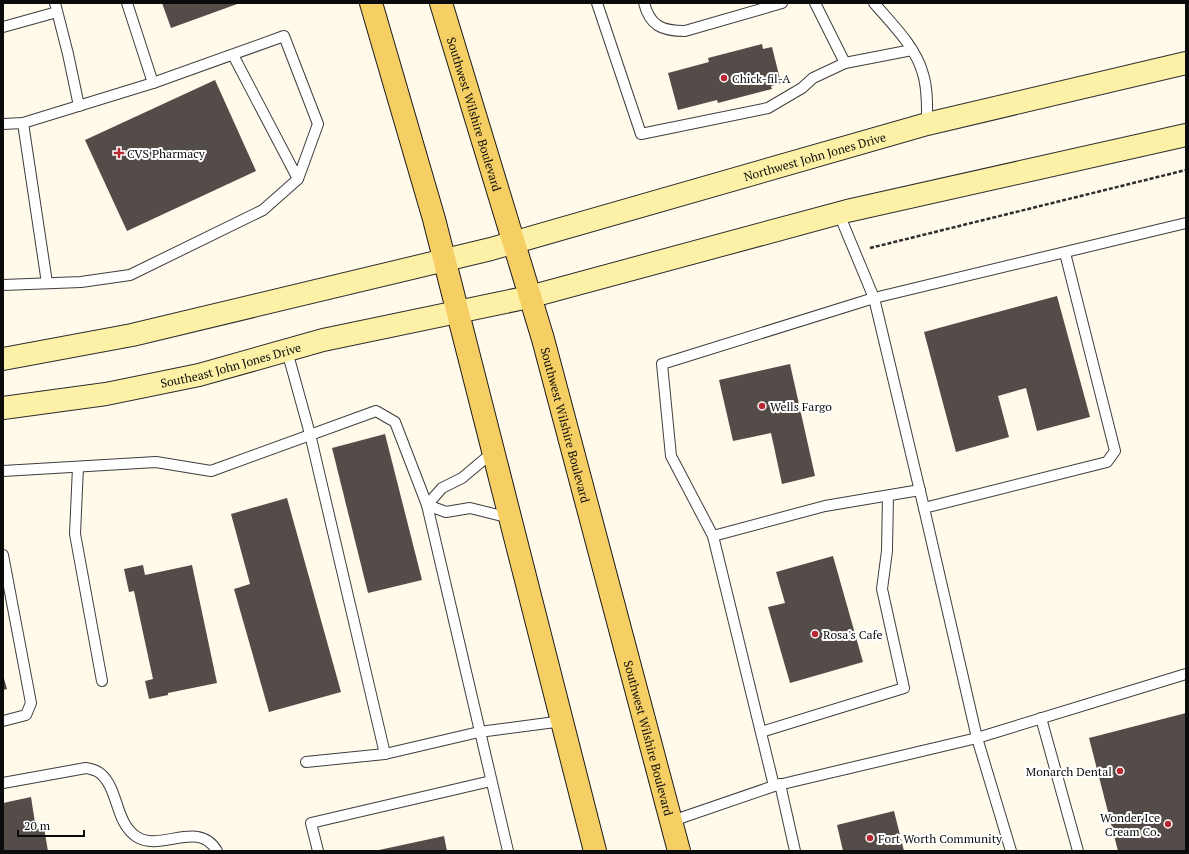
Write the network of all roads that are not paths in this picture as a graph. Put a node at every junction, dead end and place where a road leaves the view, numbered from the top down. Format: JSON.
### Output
{"nodes":[{"id":1,"x":127,"y":3,"type":"edge"},
{"id":2,"x":371,"y":3,"type":"edge"},
{"id":3,"x":441,"y":3,"type":"edge"},
{"id":4,"x":597,"y":3,"type":"edge"},
{"id":5,"x":644,"y":3,"type":"edge"},
{"id":6,"x":782,"y":3,"type":"edge"},
{"id":7,"x":815,"y":3,"type":"edge"},
{"id":8,"x":874,"y":3,"type":"edge"},
{"id":9,"x":56,"y":8,"type":"edge"},
{"id":10,"x":3,"y":27,"type":"edge"},
{"id":11,"x":912,"y":50,"type":"junction"},
{"id":12,"x":233,"y":55,"type":"junction"},
{"id":13,"x":845,"y":63,"type":"junction"},
{"id":14,"x":1186,"y":63,"type":"edge"},
{"id":15,"x":153,"y":83,"type":"junction"},
{"id":16,"x":79,"y":106,"type":"junction"},
{"id":17,"x":23,"y":123,"type":"junction"},
{"id":18,"x":3,"y":124,"type":"edge"},
{"id":19,"x":926,"y":124,"type":"junction"},
{"id":20,"x":1186,"y":135,"type":"edge"},
{"id":21,"x":298,"y":179,"type":"junction"},
{"id":22,"x":839,"y":214,"type":"junction"},
{"id":23,"x":1186,"y":223,"type":"edge"},
{"id":24,"x":513,"y":244,"type":"junction"},
{"id":25,"x":1065,"y":253,"type":"junction"},
{"id":26,"x":445,"y":259,"type":"junction"},
{"id":27,"x":47,"y":283,"type":"junction"},
{"id":28,"x":3,"y":285,"type":"edge"},
{"id":29,"x":529,"y":297,"type":"junction"},
{"id":30,"x":874,"y":298,"type":"junction"},
{"id":31,"x":457,"y":312,"type":"junction"},
{"id":32,"x":287,"y":351,"type":"junction"},
{"id":33,"x":3,"y":359,"type":"edge"},
{"id":34,"x":3,"y":408,"type":"edge"},
{"id":35,"x":310,"y":434,"type":"junction"},
{"id":36,"x":493,"y":452,"type":"junction"},
{"id":37,"x":78,"y":467,"type":"junction"},
{"id":38,"x":3,"y":471,"type":"edge"},
{"id":39,"x":920,"y":490,"type":"junction"},
{"id":40,"x":888,"y":496,"type":"junction"},
{"id":41,"x":427,"y":505,"type":"junction"},
{"id":42,"x":924,"y":508,"type":"junction"},
{"id":43,"x":510,"y":518,"type":"junction"},
{"id":44,"x":713,"y":536,"type":"junction"},
{"id":45,"x":3,"y":555,"type":"edge"},
{"id":46,"x":1186,"y":674,"type":"edge"},
{"id":47,"x":102,"y":680,"type":"dead end"},
{"id":48,"x":1041,"y":718,"type":"junction"},
{"id":49,"x":3,"y":721,"type":"edge"},
{"id":50,"x":562,"y":722,"type":"junction"},
{"id":51,"x":479,"y":732,"type":"junction"},
{"id":52,"x":760,"y":732,"type":"junction"},
{"id":53,"x":977,"y":738,"type":"junction"},
{"id":54,"x":386,"y":754,"type":"junction"},
{"id":55,"x":306,"y":762,"type":"dead end"},
{"id":56,"x":491,"y":781,"type":"junction"},
{"id":57,"x":3,"y":783,"type":"edge"},
{"id":58,"x":777,"y":785,"type":"junction"},
{"id":59,"x":672,"y":821,"type":"junction"},
{"id":60,"x":217,"y":851,"type":"edge"},
{"id":61,"x":318,"y":851,"type":"edge"},
{"id":62,"x":508,"y":851,"type":"edge"},
{"id":63,"x":595,"y":851,"type":"edge"},
{"id":64,"x":679,"y":851,"type":"edge"},
{"id":65,"x":795,"y":851,"type":"edge"},
{"id":66,"x":1011,"y":851,"type":"edge"},
{"id":67,"x":1078,"y":851,"type":"edge"}],
"edges":[{"from":1,"to":15,"type":"lane"},
{"from":2,"to":26,"type":"main road"},
{"from":3,"to":24,"type":"main road","name":"Southwest Wilshire Boulevard"},
{"from":4,"to":13,"type":"lane"},
{"from":5,"to":6,"type":"lane"},
{"from":7,"to":13,"type":"lane"},
{"from":8,"to":11,"type":"lane"},
{"from":9,"to":10,"type":"lane"},
{"from":9,"to":16,"type":"lane"},
{"from":11,"to":13,"type":"lane"},
{"from":11,"to":19,"type":"lane"},
{"from":12,"to":15,"type":"lane"},
{"from":12,"to":21,"type":"lane"},
{"from":12,"to":21,"type":"lane"},
{"from":14,"to":19,"type":"main road","name":"Northwest John Jones Drive"},
{"from":15,"to":16,"type":"lane"},
{"from":16,"to":17,"type":"lane"},
{"from":17,"to":18,"type":"lane"},
{"from":17,"to":27,"type":"lane"},
{"from":19,"to":24,"type":"main road","name":"Northwest John Jones Drive"},
{"from":20,"to":22,"type":"main road"},
{"from":21,"to":27,"type":"lane"},
{"from":22,"to":29,"type":"main road"},
{"from":22,"to":30,"type":"lane"},
{"from":23,"to":25,"type":"lane"},
{"from":24,"to":26,"type":"main road","name":"Northwest John Jones Drive"},
{"from":24,"to":29,"type":"main road","name":"Southwest Wilshire Boulevard"},
{"from":25,"to":30,"type":"lane"},
{"from":25,"to":42,"type":"lane"},
{"from":26,"to":31,"type":"main road"},
{"from":26,"to":33,"type":"main road"},
{"from":27,"to":28,"type":"lane"},
{"from":29,"to":31,"type":"main road"},
{"from":29,"to":59,"type":"main road","name":"Southwest Wilshire Boulevard"},
{"from":30,"to":39,"type":"lane"},
{"from":30,"to":44,"type":"lane"},
{"from":31,"to":32,"type":"main road","name":"Southeast John Jones Drive"},
{"from":31,"to":36,"type":"main road"},
{"from":32,"to":34,"type":"main road","name":"Southeast John Jones Drive"},
{"from":32,"to":35,"type":"lane"},
{"from":35,"to":37,"type":"lane"},
{"from":35,"to":41,"type":"lane"},
{"from":35,"to":54,"type":"lane"},
{"from":36,"to":41,"type":"lane"},
{"from":36,"to":43,"type":"main road"},
{"from":37,"to":38,"type":"lane"},
{"from":37,"to":47,"type":"lane"},
{"from":39,"to":40,"type":"lane"},
{"from":39,"to":42,"type":"lane"},
{"from":40,"to":44,"type":"lane"},
{"from":40,"to":52,"type":"lane"},
{"from":41,"to":43,"type":"lane"},
{"from":41,"to":51,"type":"lane"},
{"from":42,"to":53,"type":"lane"},
{"from":43,"to":50,"type":"main road"},
{"from":44,"to":52,"type":"lane"},
{"from":45,"to":49,"type":"lane"},
{"from":46,"to":48,"type":"lane"},
{"from":48,"to":53,"type":"lane"},
{"from":48,"to":67,"type":"lane"},
{"from":50,"to":51,"type":"lane"},
{"from":50,"to":63,"type":"main road"},
{"from":51,"to":54,"type":"lane"},
{"from":51,"to":56,"type":"lane"},
{"from":52,"to":58,"type":"lane"},
{"from":53,"to":58,"type":"lane"},
{"from":53,"to":66,"type":"lane"},
{"from":54,"to":55,"type":"lane"},
{"from":56,"to":61,"type":"lane"},
{"from":56,"to":62,"type":"lane"},
{"from":57,"to":60,"type":"lane"},
{"from":58,"to":59,"type":"lane"},
{"from":58,"to":65,"type":"lane"},
{"from":59,"to":64,"type":"main road","name":"Southwest Wilshire Boulevard"}]}
